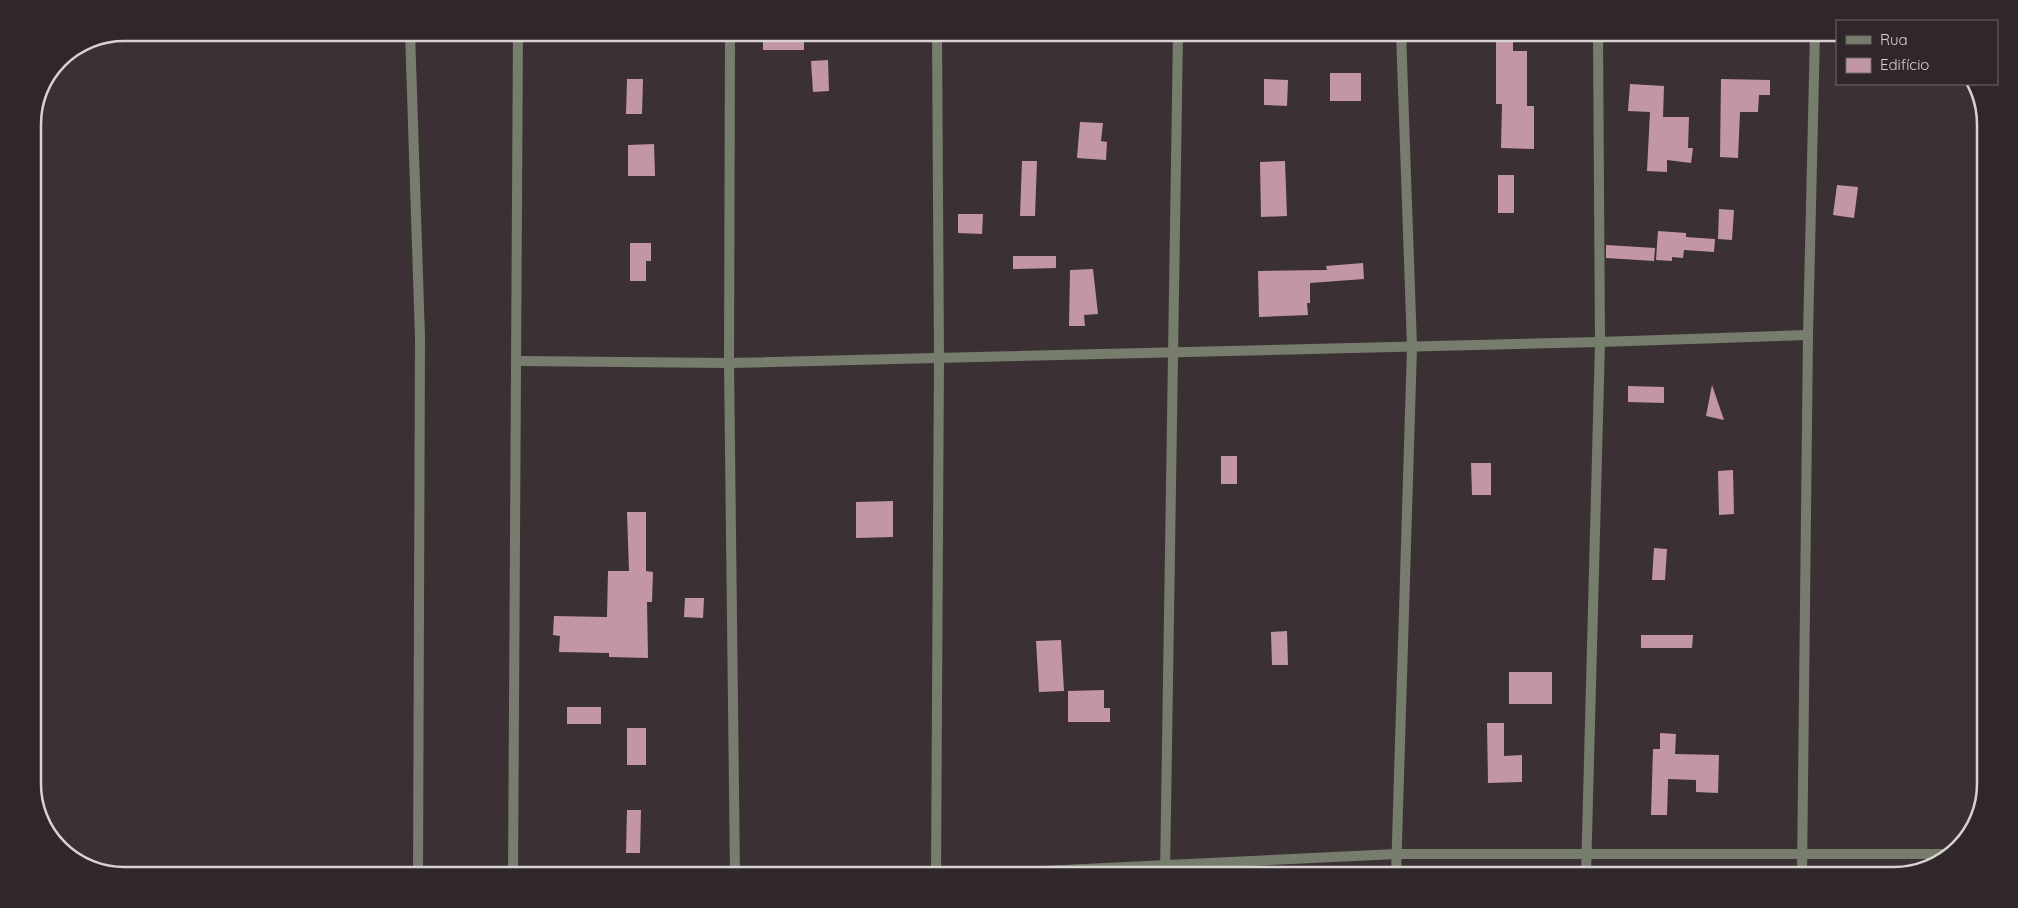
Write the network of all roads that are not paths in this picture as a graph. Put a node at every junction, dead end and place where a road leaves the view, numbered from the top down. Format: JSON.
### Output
{"nodes":[{"id":1,"x":410,"y":41,"type":"edge"},
{"id":2,"x":518,"y":41,"type":"edge"},
{"id":3,"x":730,"y":41,"type":"edge"},
{"id":4,"x":937,"y":41,"type":"edge"},
{"id":5,"x":1178,"y":41,"type":"edge"},
{"id":6,"x":1402,"y":41,"type":"edge"},
{"id":7,"x":1598,"y":41,"type":"edge"},
{"id":8,"x":1815,"y":41,"type":"edge"},
{"id":9,"x":1808,"y":335,"type":"junction"},
{"id":10,"x":1600,"y":342,"type":"junction"},
{"id":11,"x":1412,"y":347,"type":"junction"},
{"id":12,"x":1173,"y":352,"type":"junction"},
{"id":13,"x":939,"y":358,"type":"junction"},
{"id":14,"x":517,"y":360,"type":"junction"},
{"id":15,"x":729,"y":363,"type":"junction"},
{"id":16,"x":1803,"y":852,"type":"junction"},
{"id":17,"x":1397,"y":854,"type":"junction"},
{"id":18,"x":1587,"y":854,"type":"junction"},
{"id":19,"x":1938,"y":854,"type":"edge"},
{"id":20,"x":418,"y":867,"type":"edge"},
{"id":21,"x":513,"y":867,"type":"edge"},
{"id":22,"x":735,"y":867,"type":"edge"},
{"id":23,"x":936,"y":867,"type":"edge"},
{"id":24,"x":1165,"y":867,"type":"edge"},
{"id":25,"x":1220,"y":867,"type":"edge"},
{"id":26,"x":1396,"y":867,"type":"edge"},
{"id":27,"x":1586,"y":867,"type":"edge"},
{"id":28,"x":1802,"y":867,"type":"edge"}],
"edges":[{"from":1,"to":20,"type":"street"},
{"from":2,"to":14,"type":"street"},
{"from":3,"to":15,"type":"street"},
{"from":4,"to":13,"type":"street"},
{"from":5,"to":12,"type":"street"},
{"from":6,"to":11,"type":"street"},
{"from":7,"to":10,"type":"street"},
{"from":8,"to":9,"type":"street"},
{"from":9,"to":10,"type":"street"},
{"from":9,"to":16,"type":"street"},
{"from":10,"to":11,"type":"street"},
{"from":10,"to":18,"type":"street"},
{"from":11,"to":12,"type":"street"},
{"from":11,"to":17,"type":"street"},
{"from":12,"to":13,"type":"street"},
{"from":12,"to":24,"type":"street"},
{"from":13,"to":15,"type":"street"},
{"from":13,"to":23,"type":"street"},
{"from":14,"to":15,"type":"street"},
{"from":14,"to":21,"type":"street"},
{"from":15,"to":22,"type":"street"},
{"from":16,"to":18,"type":"street"},
{"from":16,"to":19,"type":"street"},
{"from":16,"to":28,"type":"street"},
{"from":17,"to":18,"type":"street"},
{"from":17,"to":25,"type":"street"},
{"from":17,"to":26,"type":"street"},
{"from":18,"to":27,"type":"street"}]}
